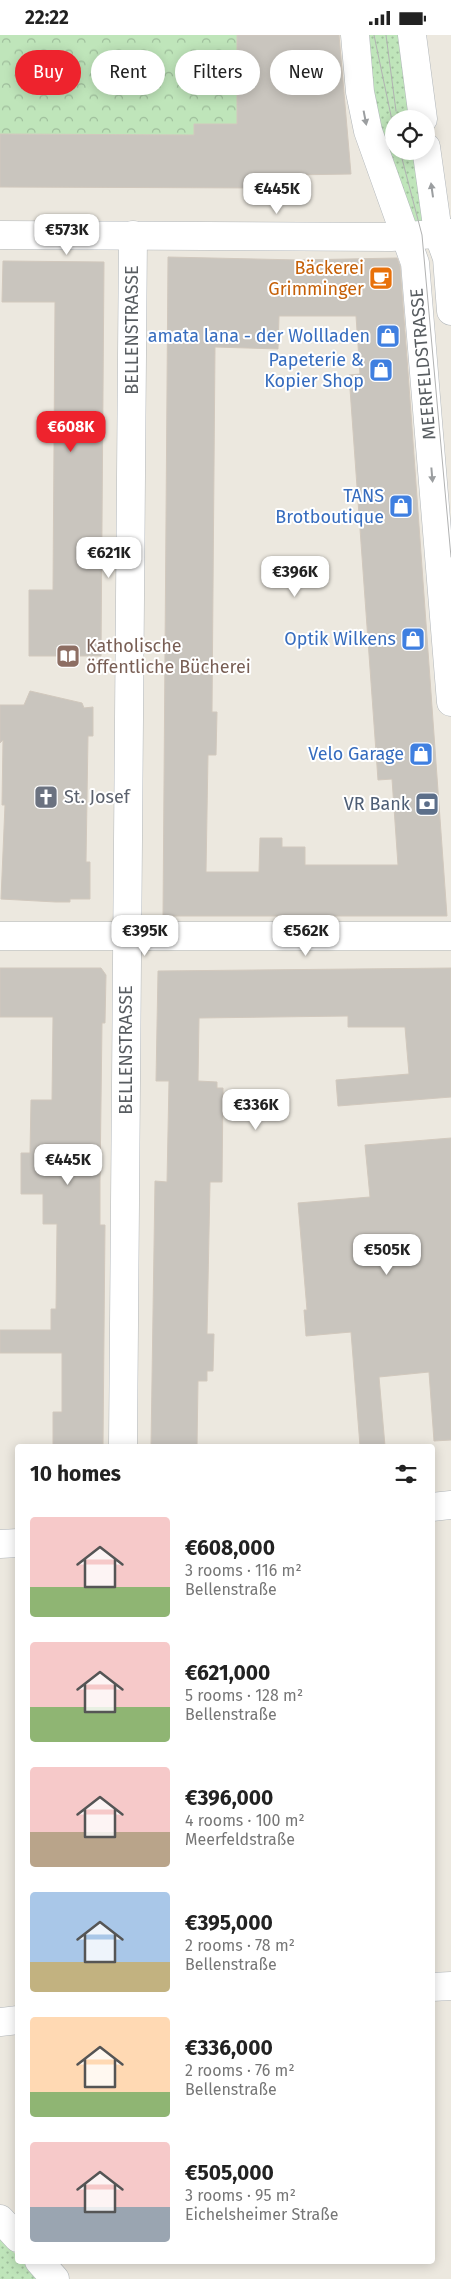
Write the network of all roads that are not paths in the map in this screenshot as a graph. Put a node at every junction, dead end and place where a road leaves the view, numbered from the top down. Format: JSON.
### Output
{"nodes":[{"id":1,"x":355,"y":35,"type":"edge"},
{"id":2,"x":412,"y":35,"type":"edge"},
{"id":3,"x":422,"y":110,"type":"edge"},
{"id":4,"x":429,"y":160,"type":"edge"},
{"id":5,"x":444,"y":233,"type":"edge"},
{"id":6,"x":0,"y":235,"type":"edge"},
{"id":7,"x":133,"y":235,"type":"junction"},
{"id":8,"x":406,"y":236,"type":"junction"},
{"id":9,"x":451,"y":311,"type":"edge"},
{"id":10,"x":451,"y":702,"type":"edge"},
{"id":11,"x":0,"y":936,"type":"edge"},
{"id":12,"x":127,"y":936,"type":"junction"},
{"id":13,"x":451,"y":936,"type":"edge"},
{"id":14,"x":123,"y":1444,"type":"edge"},
{"id":15,"x":451,"y":1505,"type":"edge"},
{"id":16,"x":435,"y":1507,"type":"edge"},
{"id":17,"x":15,"y":1543,"type":"edge"},
{"id":18,"x":0,"y":1544,"type":"edge"},
{"id":19,"x":451,"y":1986,"type":"edge"},
{"id":20,"x":435,"y":1987,"type":"edge"},
{"id":21,"x":15,"y":2021,"type":"edge"},
{"id":22,"x":0,"y":2022,"type":"edge"},
{"id":23,"x":0,"y":2219,"type":"edge"},
{"id":24,"x":15,"y":2235,"type":"edge"},
{"id":25,"x":42,"y":2264,"type":"edge"},
{"id":26,"x":55,"y":2279,"type":"edge"}],
"edges":[{"from":1,"to":8,"type":"street","name":"MEERFELDSTRASSE","one_way":true},
{"from":2,"to":3,"type":"street"},
{"from":5,"to":4,"type":"street","name":"MEERFELDSTRASSE","one_way":true},
{"from":5,"to":8,"type":"street"},
{"from":5,"to":9,"type":"street","name":"MEERFELDSTRASSE"},
{"from":6,"to":7,"type":"street"},
{"from":7,"to":8,"type":"street"},
{"from":7,"to":12,"type":"street","name":"BELLENSTRASSE"},
{"from":8,"to":10,"type":"street","name":"MEERFELDSTRASSE","one_way":true},
{"from":11,"to":12,"type":"street"},
{"from":12,"to":13,"type":"street"},
{"from":12,"to":14,"type":"street","name":"BELLENSTRASSE"},
{"from":15,"to":16,"type":"street"},
{"from":17,"to":18,"type":"street"},
{"from":19,"to":20,"type":"street"},
{"from":21,"to":22,"type":"street"},
{"from":23,"to":24,"type":"street"},
{"from":25,"to":26,"type":"street"}]}
